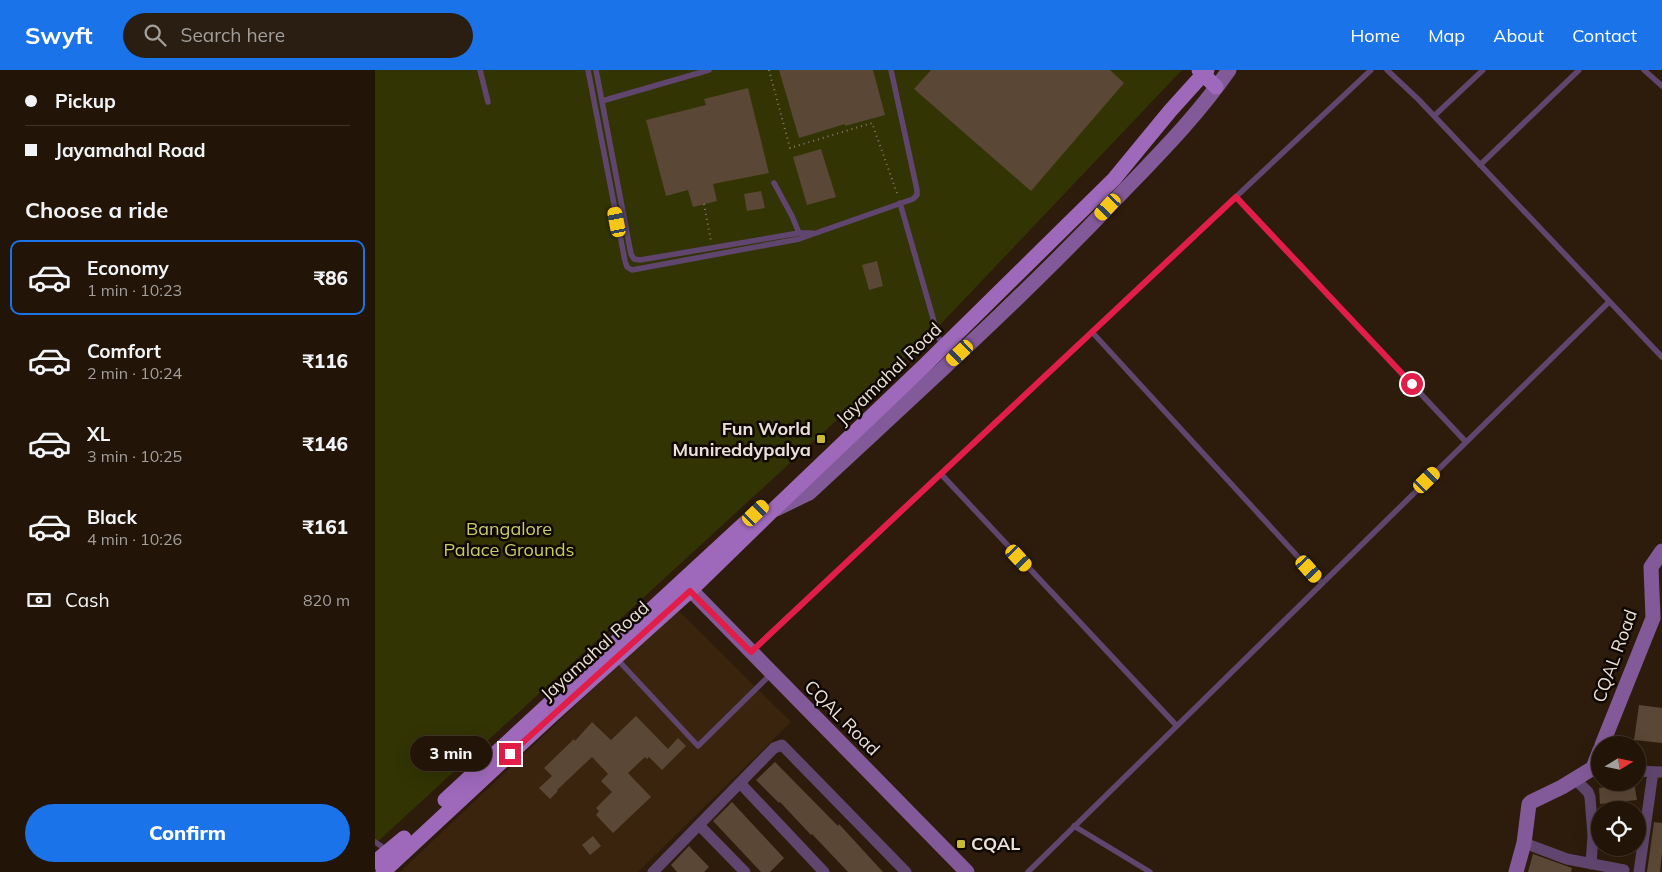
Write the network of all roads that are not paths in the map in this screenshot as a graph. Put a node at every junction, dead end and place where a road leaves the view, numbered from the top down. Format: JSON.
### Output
{"nodes":[{"id":1,"x":480,"y":70,"type":"edge"},
{"id":2,"x":588,"y":70,"type":"edge"},
{"id":3,"x":596,"y":70,"type":"edge"},
{"id":4,"x":709,"y":70,"type":"edge"},
{"id":5,"x":891,"y":70,"type":"edge"},
{"id":6,"x":1229,"y":70,"type":"edge"},
{"id":7,"x":1371,"y":70,"type":"edge"},
{"id":8,"x":1387,"y":70,"type":"edge"},
{"id":9,"x":1483,"y":70,"type":"edge"},
{"id":10,"x":1579,"y":70,"type":"edge"},
{"id":11,"x":1644,"y":70,"type":"edge"},
{"id":12,"x":1201,"y":71,"type":"edge"},
{"id":13,"x":1662,"y":86,"type":"edge"},
{"id":14,"x":1216,"y":87,"type":"junction"},
{"id":15,"x":602,"y":101,"type":"junction"},
{"id":16,"x":488,"y":102,"type":"dead end"},
{"id":17,"x":1434,"y":116,"type":"junction"},
{"id":18,"x":1480,"y":165,"type":"junction"},
{"id":19,"x":774,"y":183,"type":"dead end"},
{"id":20,"x":1236,"y":197,"type":"junction"},
{"id":21,"x":900,"y":203,"type":"junction"},
{"id":22,"x":799,"y":232,"type":"junction"},
{"id":23,"x":816,"y":233,"type":"junction"},
{"id":24,"x":744,"y":242,"type":"junction"},
{"id":25,"x":745,"y":249,"type":"junction"},
{"id":26,"x":679,"y":253,"type":"junction"},
{"id":27,"x":681,"y":261,"type":"junction"},
{"id":28,"x":1609,"y":302,"type":"junction"},
{"id":29,"x":1093,"y":332,"type":"junction"},
{"id":30,"x":946,"y":337,"type":"junction"},
{"id":31,"x":1662,"y":357,"type":"edge"},
{"id":32,"x":924,"y":368,"type":"junction"},
{"id":33,"x":1466,"y":442,"type":"junction"},
{"id":34,"x":941,"y":474,"type":"junction"},
{"id":35,"x":1662,"y":551,"type":"edge"},
{"id":36,"x":1322,"y":583,"type":"junction"},
{"id":37,"x":686,"y":586,"type":"junction"},
{"id":38,"x":751,"y":652,"type":"junction"},
{"id":39,"x":615,"y":658,"type":"junction"},
{"id":40,"x":771,"y":673,"type":"junction"},
{"id":41,"x":1176,"y":725,"type":"junction"},
{"id":42,"x":1606,"y":736,"type":"edge"},
{"id":43,"x":1591,"y":771,"type":"edge"},
{"id":44,"x":1658,"y":772,"type":"edge"},
{"id":45,"x":1575,"y":779,"type":"junction"},
{"id":46,"x":740,"y":783,"type":"junction"},
{"id":47,"x":699,"y":825,"type":"junction"},
{"id":48,"x":1074,"y":826,"type":"junction"},
{"id":49,"x":375,"y":842,"type":"edge"},
{"id":50,"x":1524,"y":843,"type":"junction"},
{"id":51,"x":391,"y":850,"type":"junction"},
{"id":52,"x":375,"y":862,"type":"edge"},
{"id":53,"x":1591,"y":864,"type":"junction"},
{"id":54,"x":1575,"y":866,"type":"edge"},
{"id":55,"x":1624,"y":871,"type":"edge"},
{"id":56,"x":383,"y":872,"type":"edge"},
{"id":57,"x":654,"y":872,"type":"edge"},
{"id":58,"x":745,"y":872,"type":"edge"},
{"id":59,"x":824,"y":872,"type":"edge"},
{"id":60,"x":906,"y":872,"type":"edge"},
{"id":61,"x":967,"y":872,"type":"edge"},
{"id":62,"x":1028,"y":872,"type":"edge"},
{"id":63,"x":1150,"y":872,"type":"edge"},
{"id":64,"x":1516,"y":872,"type":"edge"},
{"id":65,"x":1639,"y":872,"type":"edge"}],
"edges":[{"from":1,"to":16,"type":"lane"},
{"from":2,"to":27,"type":"lane"},
{"from":3,"to":15,"type":"lane"},
{"from":4,"to":15,"type":"lane"},
{"from":5,"to":21,"type":"lane"},
{"from":6,"to":14,"type":"main road"},
{"from":7,"to":20,"type":"lane"},
{"from":8,"to":17,"type":"lane"},
{"from":9,"to":17,"type":"lane"},
{"from":10,"to":18,"type":"lane"},
{"from":11,"to":13,"type":"lane"},
{"from":12,"to":14,"type":"main road"},
{"from":12,"to":30,"type":"main road","name":"Jayamahal Road"},
{"from":14,"to":32,"type":"main road"},
{"from":15,"to":26,"type":"lane"},
{"from":17,"to":18,"type":"lane"},
{"from":18,"to":28,"type":"lane"},
{"from":19,"to":22,"type":"lane"},
{"from":20,"to":29,"type":"lane"},
{"from":20,"to":33,"type":"lane"},
{"from":21,"to":23,"type":"lane"},
{"from":21,"to":30,"type":"lane"},
{"from":22,"to":23,"type":"lane"},
{"from":22,"to":24,"type":"lane"},
{"from":23,"to":25,"type":"lane"},
{"from":24,"to":25,"type":"lane"},
{"from":24,"to":26,"type":"lane"},
{"from":25,"to":27,"type":"lane"},
{"from":26,"to":27,"type":"lane"},
{"from":28,"to":31,"type":"lane"},
{"from":28,"to":33,"type":"lane"},
{"from":29,"to":34,"type":"lane"},
{"from":29,"to":36,"type":"lane"},
{"from":30,"to":32,"type":"main road","name":"Jayamahal Road"},
{"from":32,"to":37,"type":"main road","name":"Jayamahal Road"},
{"from":32,"to":37,"type":"main road","name":"Jayamahal Road"},
{"from":33,"to":36,"type":"lane"},
{"from":34,"to":38,"type":"lane"},
{"from":34,"to":41,"type":"lane"},
{"from":35,"to":42,"type":"main road","name":"CQAL Road"},
{"from":36,"to":41,"type":"lane"},
{"from":37,"to":38,"type":"main road","name":"CQAL Road"},
{"from":37,"to":39,"type":"main road","name":"Jayamahal Road"},
{"from":37,"to":51,"type":"main road","name":"Jayamahal Road"},
{"from":38,"to":40,"type":"main road","name":"CQAL Road"},
{"from":39,"to":40,"type":"lane"},
{"from":39,"to":51,"type":"main road","name":"Jayamahal Road"},
{"from":40,"to":61,"type":"main road","name":"CQAL Road"},
{"from":41,"to":48,"type":"lane"},
{"from":43,"to":45,"type":"main road"},
{"from":44,"to":65,"type":"street"},
{"from":45,"to":50,"type":"main road"},
{"from":45,"to":53,"type":"street"},
{"from":46,"to":47,"type":"street"},
{"from":46,"to":59,"type":"street"},
{"from":46,"to":60,"type":"street"},
{"from":47,"to":57,"type":"street"},
{"from":47,"to":58,"type":"street"},
{"from":48,"to":62,"type":"lane"},
{"from":48,"to":63,"type":"lane"},
{"from":49,"to":51,"type":"lane"},
{"from":50,"to":54,"type":"street"},
{"from":50,"to":64,"type":"main road"},
{"from":51,"to":52,"type":"main road","name":"Jayamahal Road"},
{"from":51,"to":56,"type":"main road","name":"Jayamahal Road"},
{"from":53,"to":54,"type":"street"},
{"from":53,"to":55,"type":"street"}]}
